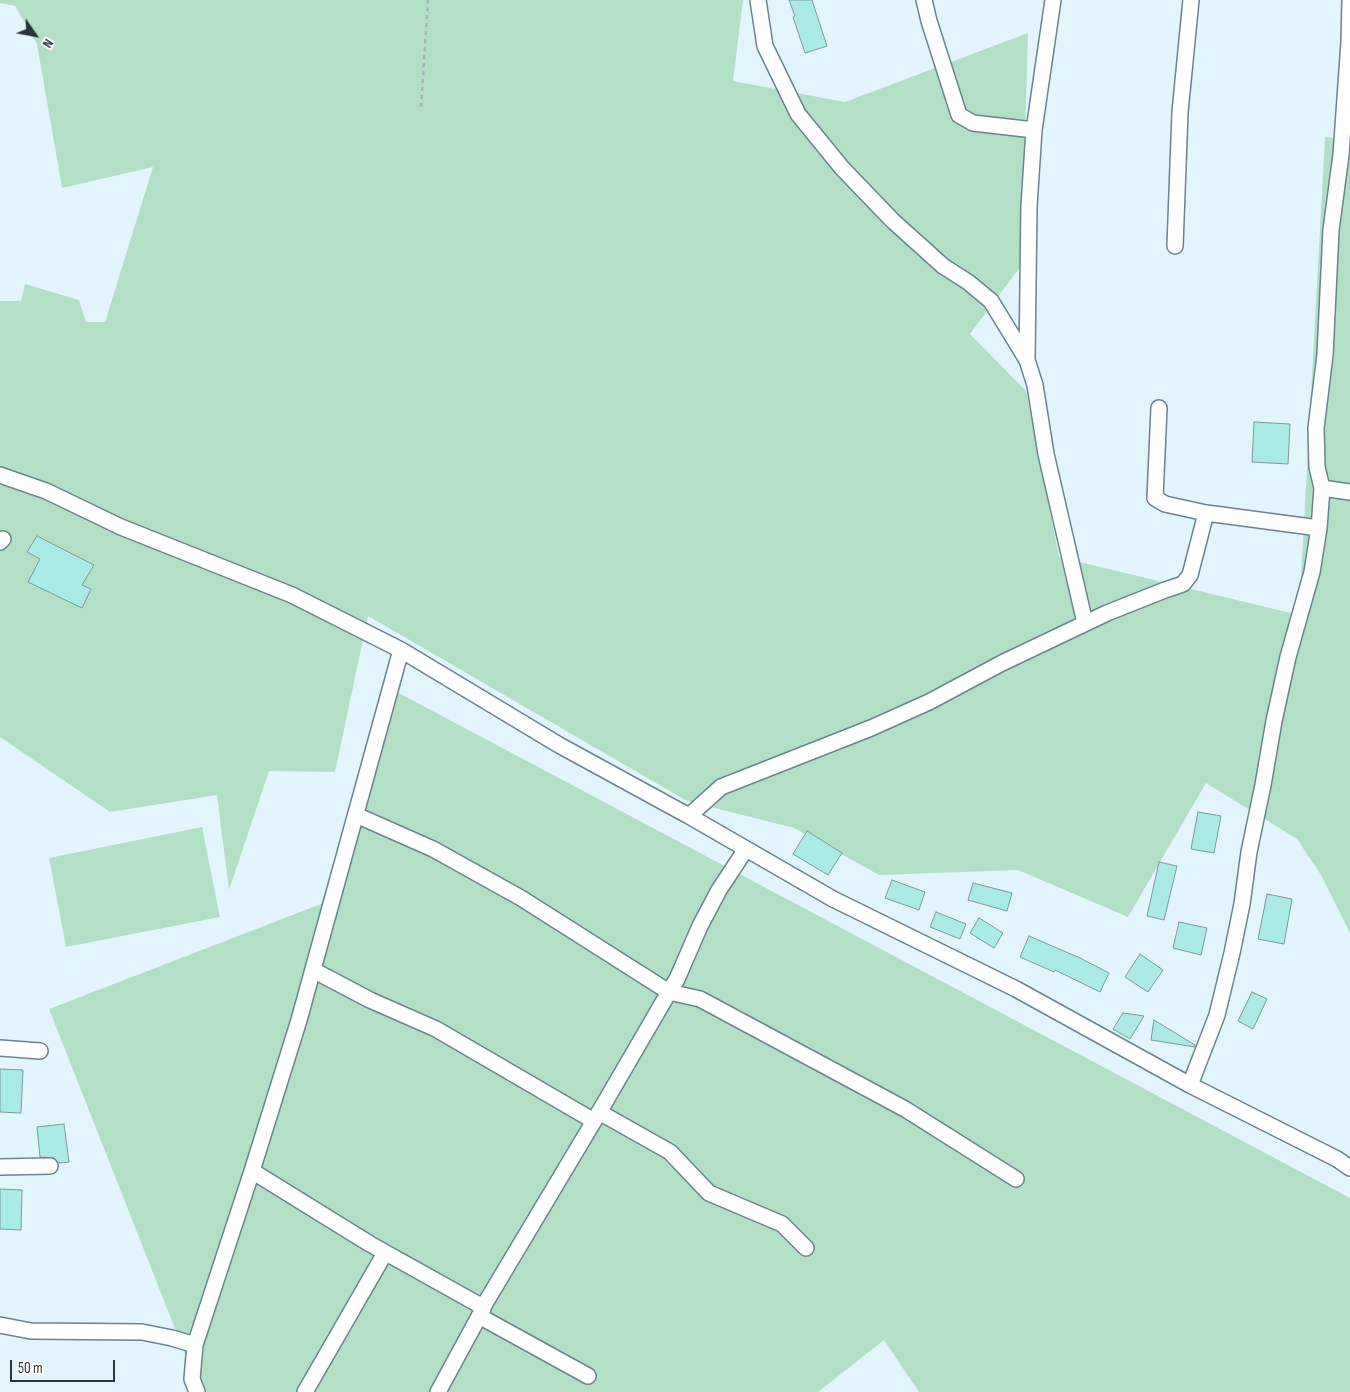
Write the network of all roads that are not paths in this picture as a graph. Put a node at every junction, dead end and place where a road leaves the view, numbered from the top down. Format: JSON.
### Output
{"nodes":[{"id":1,"x":758,"y":0,"type":"edge"},
{"id":2,"x":924,"y":0,"type":"edge"},
{"id":3,"x":1053,"y":0,"type":"edge"},
{"id":4,"x":1191,"y":0,"type":"edge"},
{"id":5,"x":1350,"y":0,"type":"edge"},
{"id":6,"x":1034,"y":130,"type":"junction"},
{"id":7,"x":1346,"y":140,"type":"edge"},
{"id":8,"x":1175,"y":246,"type":"dead end"},
{"id":9,"x":1028,"y":360,"type":"junction"},
{"id":10,"x":1158,"y":408,"type":"dead end"},
{"id":11,"x":0,"y":475,"type":"edge"},
{"id":12,"x":1322,"y":488,"type":"junction"},
{"id":13,"x":1350,"y":492,"type":"edge"},
{"id":14,"x":1206,"y":513,"type":"junction"},
{"id":15,"x":1319,"y":528,"type":"junction"},
{"id":16,"x":1085,"y":623,"type":"junction"},
{"id":17,"x":401,"y":650,"type":"junction"},
{"id":18,"x":356,"y":815,"type":"junction"},
{"id":19,"x":689,"y":816,"type":"junction"},
{"id":20,"x":746,"y":849,"type":"junction"},
{"id":21,"x":313,"y":970,"type":"junction"},
{"id":22,"x":669,"y":992,"type":"junction"},
{"id":23,"x":0,"y":1048,"type":"edge"},
{"id":24,"x":40,"y":1051,"type":"dead end"},
{"id":25,"x":1190,"y":1085,"type":"junction"},
{"id":26,"x":597,"y":1117,"type":"junction"},
{"id":27,"x":50,"y":1166,"type":"dead end"},
{"id":28,"x":0,"y":1167,"type":"edge"},
{"id":29,"x":1350,"y":1168,"type":"edge"},
{"id":30,"x":252,"y":1171,"type":"junction"},
{"id":31,"x":1016,"y":1179,"type":"dead end"},
{"id":32,"x":806,"y":1248,"type":"dead end"},
{"id":33,"x":385,"y":1253,"type":"junction"},
{"id":34,"x":481,"y":1312,"type":"junction"},
{"id":35,"x":0,"y":1325,"type":"edge"},
{"id":36,"x":195,"y":1345,"type":"junction"},
{"id":37,"x":588,"y":1376,"type":"dead end"},
{"id":38,"x":197,"y":1392,"type":"edge"},
{"id":39,"x":304,"y":1392,"type":"edge"},
{"id":40,"x":438,"y":1392,"type":"edge"}],
"edges":[{"from":1,"to":9,"type":"street"},
{"from":2,"to":6,"type":"street"},
{"from":3,"to":6,"type":"street"},
{"from":4,"to":8,"type":"street"},
{"from":5,"to":7,"type":"street"},
{"from":6,"to":9,"type":"street"},
{"from":7,"to":12,"type":"street"},
{"from":9,"to":16,"type":"street"},
{"from":10,"to":14,"type":"street"},
{"from":11,"to":17,"type":"street"},
{"from":12,"to":13,"type":"street"},
{"from":12,"to":15,"type":"street"},
{"from":14,"to":15,"type":"street"},
{"from":14,"to":16,"type":"street"},
{"from":15,"to":25,"type":"street"},
{"from":16,"to":19,"type":"street"},
{"from":17,"to":18,"type":"street"},
{"from":17,"to":19,"type":"street"},
{"from":18,"to":21,"type":"street"},
{"from":18,"to":22,"type":"street"},
{"from":19,"to":20,"type":"street"},
{"from":20,"to":22,"type":"street"},
{"from":20,"to":25,"type":"street"},
{"from":21,"to":26,"type":"street"},
{"from":21,"to":30,"type":"street"},
{"from":22,"to":26,"type":"street"},
{"from":22,"to":31,"type":"street"},
{"from":23,"to":24,"type":"street"},
{"from":25,"to":29,"type":"street"},
{"from":26,"to":32,"type":"street"},
{"from":26,"to":34,"type":"street"},
{"from":27,"to":28,"type":"street"},
{"from":30,"to":33,"type":"street"},
{"from":30,"to":36,"type":"street"},
{"from":33,"to":34,"type":"street"},
{"from":33,"to":39,"type":"street"},
{"from":34,"to":37,"type":"street"},
{"from":34,"to":40,"type":"street"},
{"from":35,"to":36,"type":"street"},
{"from":36,"to":38,"type":"street"}]}
